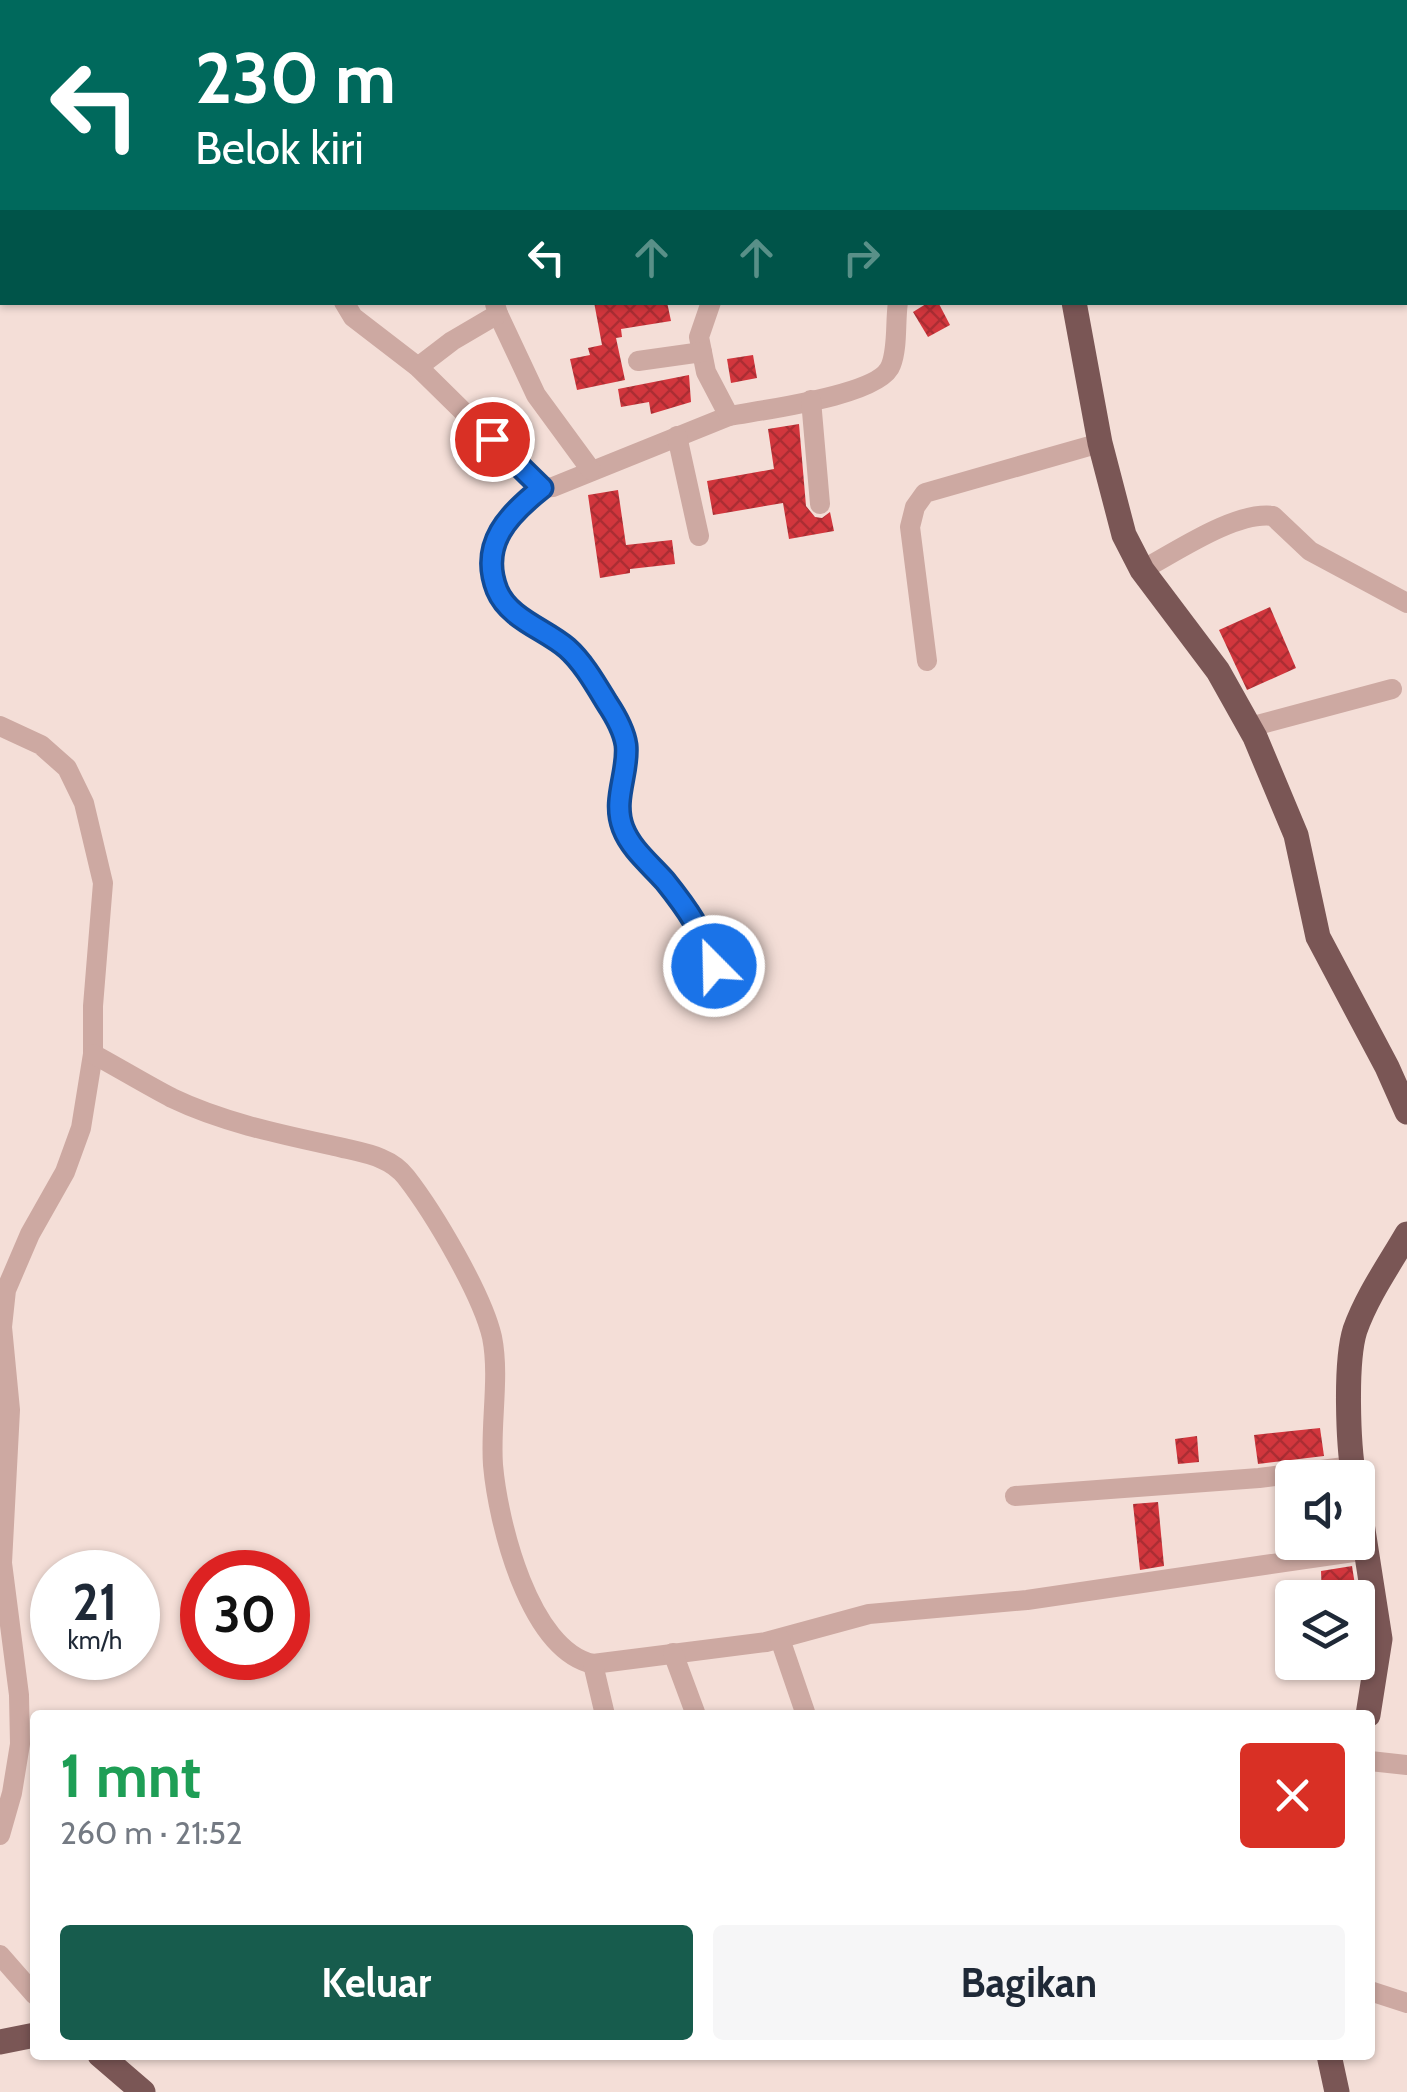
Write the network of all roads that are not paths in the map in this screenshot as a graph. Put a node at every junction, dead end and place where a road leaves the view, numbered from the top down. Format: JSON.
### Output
{"nodes":[{"id":1,"x":346,"y":305,"type":"edge"},
{"id":2,"x":710,"y":305,"type":"edge"},
{"id":3,"x":898,"y":305,"type":"edge"},
{"id":4,"x":1075,"y":305,"type":"edge"},
{"id":5,"x":496,"y":308,"type":"edge"},
{"id":6,"x":702,"y":352,"type":"junction"},
{"id":7,"x":638,"y":361,"type":"dead end"},
{"id":8,"x":418,"y":366,"type":"junction"},
{"id":9,"x":811,"y":400,"type":"junction"},
{"id":10,"x":729,"y":416,"type":"junction"},
{"id":11,"x":676,"y":436,"type":"junction"},
{"id":12,"x":1100,"y":443,"type":"junction"},
{"id":13,"x":591,"y":470,"type":"junction"},
{"id":14,"x":542,"y":488,"type":"junction"},
{"id":15,"x":820,"y":504,"type":"dead end"},
{"id":16,"x":699,"y":536,"type":"dead end"},
{"id":17,"x":1142,"y":570,"type":"junction"},
{"id":18,"x":1407,"y":604,"type":"edge"},
{"id":19,"x":927,"y":661,"type":"dead end"},
{"id":20,"x":1392,"y":689,"type":"dead end"},
{"id":21,"x":0,"y":726,"type":"edge"},
{"id":22,"x":1250,"y":728,"type":"junction"},
{"id":23,"x":714,"y":966,"type":"dead end"},
{"id":24,"x":93,"y":1054,"type":"junction"},
{"id":25,"x":1407,"y":1112,"type":"edge"},
{"id":26,"x":1407,"y":1234,"type":"edge"},
{"id":27,"x":1353,"y":1460,"type":"edge"},
{"id":28,"x":1275,"y":1477,"type":"edge"},
{"id":29,"x":1015,"y":1496,"type":"dead end"},
{"id":30,"x":1300,"y":1560,"type":"edge"},
{"id":31,"x":1368,"y":1560,"type":"edge"},
{"id":32,"x":780,"y":1639,"type":"junction"},
{"id":33,"x":672,"y":1654,"type":"junction"},
{"id":34,"x":593,"y":1664,"type":"junction"},
{"id":35,"x":604,"y":1710,"type":"edge"},
{"id":36,"x":694,"y":1710,"type":"edge"},
{"id":37,"x":804,"y":1710,"type":"edge"},
{"id":38,"x":1369,"y":1710,"type":"edge"},
{"id":39,"x":1375,"y":1761,"type":"edge"},
{"id":40,"x":1407,"y":1764,"type":"edge"},
{"id":41,"x":0,"y":1835,"type":"edge"},
{"id":42,"x":0,"y":1954,"type":"edge"},
{"id":43,"x":30,"y":1989,"type":"edge"},
{"id":44,"x":1375,"y":1993,"type":"edge"},
{"id":45,"x":1407,"y":2003,"type":"edge"},
{"id":46,"x":30,"y":2037,"type":"edge"},
{"id":47,"x":0,"y":2042,"type":"edge"},
{"id":48,"x":106,"y":2060,"type":"edge"},
{"id":49,"x":1330,"y":2060,"type":"edge"},
{"id":50,"x":143,"y":2092,"type":"edge"},
{"id":51,"x":1336,"y":2092,"type":"edge"}],
"edges":[{"from":1,"to":8,"type":"street"},
{"from":2,"to":6,"type":"street"},
{"from":3,"to":9,"type":"street"},
{"from":4,"to":12,"type":"main road"},
{"from":5,"to":8,"type":"street"},
{"from":5,"to":13,"type":"street"},
{"from":6,"to":7,"type":"street"},
{"from":6,"to":10,"type":"street"},
{"from":8,"to":14,"type":"street"},
{"from":9,"to":10,"type":"street"},
{"from":9,"to":15,"type":"street"},
{"from":10,"to":11,"type":"street"},
{"from":11,"to":13,"type":"street"},
{"from":11,"to":16,"type":"street"},
{"from":12,"to":17,"type":"main road"},
{"from":12,"to":19,"type":"street"},
{"from":13,"to":14,"type":"street"},
{"from":14,"to":23,"type":"street"},
{"from":17,"to":18,"type":"street"},
{"from":17,"to":22,"type":"main road"},
{"from":20,"to":22,"type":"street"},
{"from":21,"to":24,"type":"street"},
{"from":22,"to":25,"type":"main road"},
{"from":24,"to":34,"type":"street"},
{"from":24,"to":41,"type":"street"},
{"from":26,"to":27,"type":"main road"},
{"from":28,"to":29,"type":"street"},
{"from":30,"to":32,"type":"street"},
{"from":31,"to":38,"type":"main road"},
{"from":32,"to":33,"type":"street"},
{"from":32,"to":37,"type":"street"},
{"from":33,"to":34,"type":"street"},
{"from":33,"to":36,"type":"street"},
{"from":34,"to":35,"type":"street"},
{"from":39,"to":40,"type":"street"},
{"from":42,"to":43,"type":"street"},
{"from":44,"to":45,"type":"street"},
{"from":46,"to":47,"type":"main road"},
{"from":48,"to":50,"type":"main road"},
{"from":49,"to":51,"type":"main road"}]}
